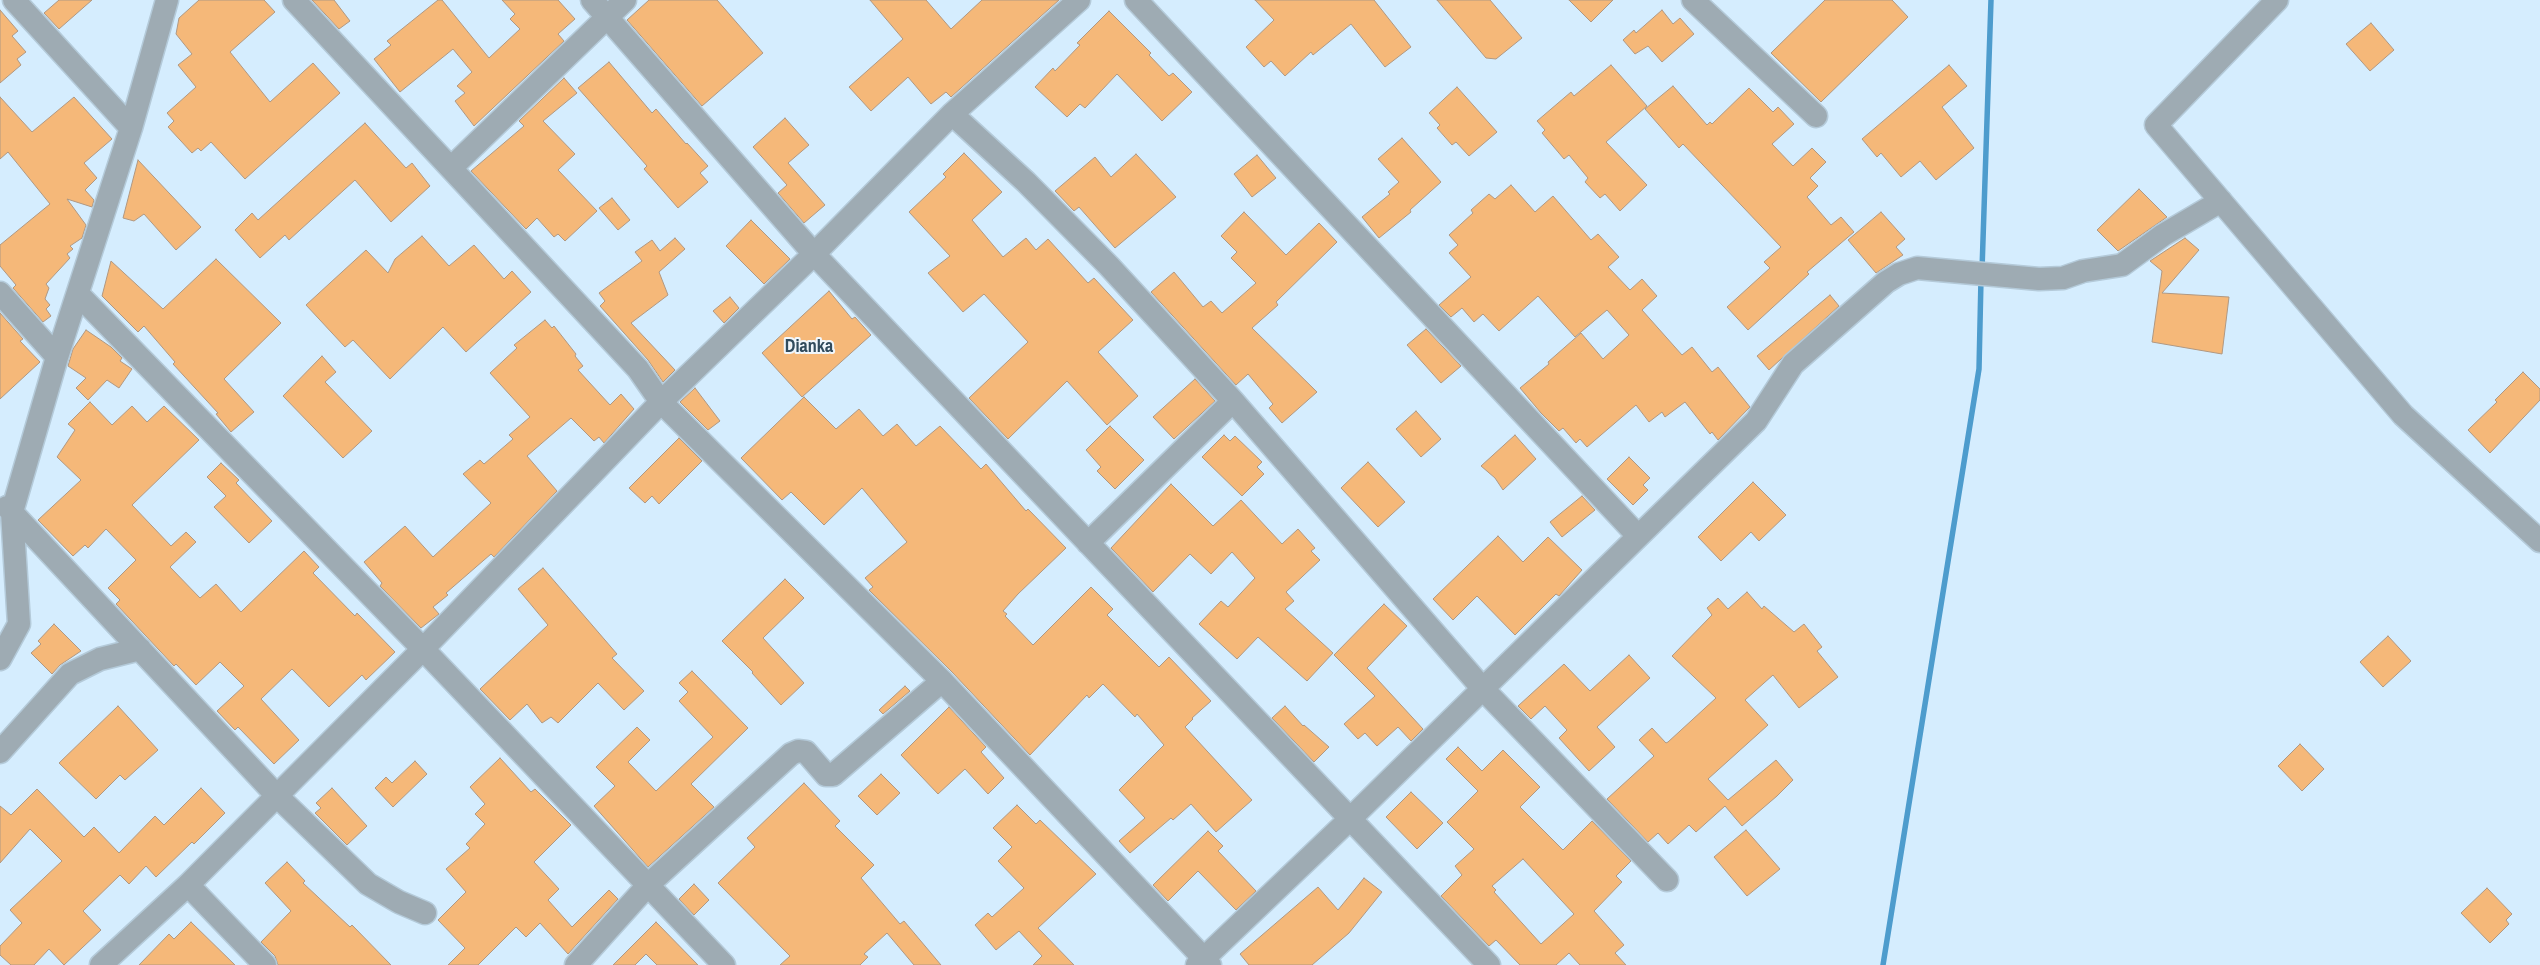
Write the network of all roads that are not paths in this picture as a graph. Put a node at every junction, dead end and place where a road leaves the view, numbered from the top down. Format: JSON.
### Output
{"nodes":[{"id":1,"x":14,"y":0,"type":"edge"},
{"id":2,"x":167,"y":0,"type":"edge"},
{"id":3,"x":294,"y":0,"type":"edge"},
{"id":4,"x":592,"y":0,"type":"edge"},
{"id":5,"x":624,"y":0,"type":"edge"},
{"id":6,"x":1079,"y":0,"type":"edge"},
{"id":7,"x":1136,"y":0,"type":"edge"},
{"id":8,"x":1693,"y":0,"type":"edge"},
{"id":9,"x":2277,"y":0,"type":"edge"},
{"id":10,"x":608,"y":16,"type":"junction"},
{"id":11,"x":952,"y":114,"type":"junction"},
{"id":12,"x":1816,"y":116,"type":"dead end"},
{"id":13,"x":131,"y":128,"type":"junction"},
{"id":14,"x":451,"y":168,"type":"junction"},
{"id":15,"x":2221,"y":201,"type":"junction"},
{"id":16,"x":814,"y":254,"type":"junction"},
{"id":17,"x":0,"y":293,"type":"edge"},
{"id":18,"x":78,"y":294,"type":"junction"},
{"id":19,"x":57,"y":357,"type":"junction"},
{"id":20,"x":1233,"y":401,"type":"junction"},
{"id":21,"x":661,"y":402,"type":"junction"},
{"id":22,"x":4,"y":509,"type":"edge"},
{"id":23,"x":1638,"y":536,"type":"junction"},
{"id":24,"x":2540,"y":541,"type":"edge"},
{"id":25,"x":1088,"y":542,"type":"junction"},
{"id":26,"x":140,"y":649,"type":"junction"},
{"id":27,"x":423,"y":649,"type":"junction"},
{"id":28,"x":0,"y":659,"type":"edge"},
{"id":29,"x":942,"y":681,"type":"junction"},
{"id":30,"x":1484,"y":689,"type":"junction"},
{"id":31,"x":0,"y":752,"type":"edge"},
{"id":32,"x":277,"y":796,"type":"junction"},
{"id":33,"x":1350,"y":819,"type":"junction"},
{"id":34,"x":1667,"y":880,"type":"dead end"},
{"id":35,"x":649,"y":884,"type":"junction"},
{"id":36,"x":188,"y":885,"type":"junction"},
{"id":37,"x":425,"y":913,"type":"dead end"},
{"id":38,"x":1204,"y":963,"type":"edge"},
{"id":39,"x":100,"y":965,"type":"edge"},
{"id":40,"x":265,"y":965,"type":"edge"},
{"id":41,"x":576,"y":965,"type":"edge"},
{"id":42,"x":724,"y":965,"type":"edge"},
{"id":43,"x":1489,"y":965,"type":"edge"}],
"edges":[{"from":1,"to":13,"type":"street"},
{"from":2,"to":13,"type":"street"},
{"from":3,"to":14,"type":"street"},
{"from":4,"to":10,"type":"street"},
{"from":5,"to":10,"type":"street"},
{"from":6,"to":11,"type":"street"},
{"from":7,"to":23,"type":"street"},
{"from":8,"to":12,"type":"street"},
{"from":9,"to":15,"type":"street"},
{"from":10,"to":14,"type":"street"},
{"from":10,"to":16,"type":"street"},
{"from":11,"to":16,"type":"street"},
{"from":11,"to":20,"type":"street"},
{"from":13,"to":18,"type":"street"},
{"from":14,"to":21,"type":"street"},
{"from":15,"to":23,"type":"street"},
{"from":15,"to":24,"type":"street"},
{"from":16,"to":21,"type":"street"},
{"from":16,"to":25,"type":"street"},
{"from":17,"to":19,"type":"street"},
{"from":18,"to":19,"type":"street"},
{"from":18,"to":27,"type":"street"},
{"from":19,"to":22,"type":"street"},
{"from":20,"to":25,"type":"street"},
{"from":20,"to":30,"type":"street"},
{"from":21,"to":27,"type":"street"},
{"from":21,"to":29,"type":"street"},
{"from":22,"to":26,"type":"street"},
{"from":22,"to":28,"type":"street"},
{"from":23,"to":30,"type":"street"},
{"from":25,"to":33,"type":"street"},
{"from":26,"to":31,"type":"street"},
{"from":26,"to":32,"type":"street"},
{"from":27,"to":32,"type":"street"},
{"from":27,"to":35,"type":"street"},
{"from":29,"to":35,"type":"street"},
{"from":29,"to":38,"type":"street"},
{"from":30,"to":33,"type":"street"},
{"from":30,"to":34,"type":"street"},
{"from":32,"to":36,"type":"street"},
{"from":32,"to":37,"type":"street"},
{"from":33,"to":38,"type":"street"},
{"from":33,"to":43,"type":"street"},
{"from":35,"to":41,"type":"street"},
{"from":35,"to":42,"type":"street"},
{"from":36,"to":39,"type":"street"},
{"from":36,"to":40,"type":"street"}]}
